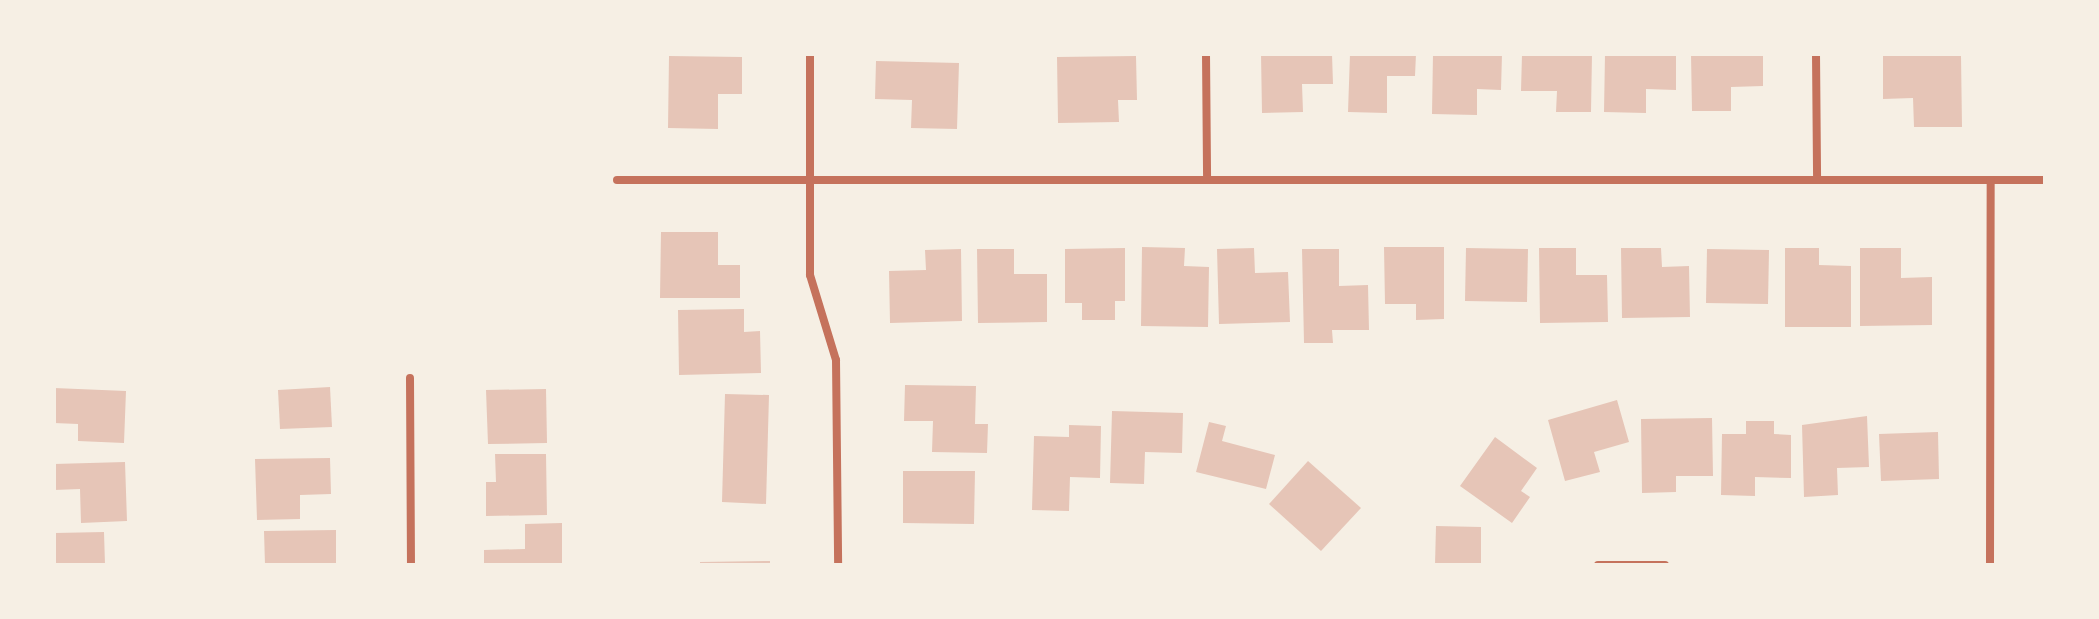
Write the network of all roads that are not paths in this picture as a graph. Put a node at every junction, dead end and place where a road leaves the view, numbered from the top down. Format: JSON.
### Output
{"nodes":[{"id":1,"x":810,"y":54,"type":"edge"},
{"id":2,"x":1206,"y":54,"type":"edge"},
{"id":3,"x":1816,"y":54,"type":"edge"},
{"id":4,"x":810,"y":179,"type":"junction"},
{"id":5,"x":617,"y":180,"type":"dead end"},
{"id":6,"x":1207,"y":180,"type":"junction"},
{"id":7,"x":1817,"y":180,"type":"junction"},
{"id":8,"x":1991,"y":180,"type":"junction"},
{"id":9,"x":2045,"y":180,"type":"edge"},
{"id":10,"x":410,"y":378,"type":"dead end"},
{"id":11,"x":411,"y":565,"type":"edge"},
{"id":12,"x":838,"y":565,"type":"edge"},
{"id":13,"x":1598,"y":565,"type":"edge"},
{"id":14,"x":1665,"y":565,"type":"edge"},
{"id":15,"x":1990,"y":565,"type":"edge"}],
"edges":[{"from":1,"to":4,"type":"street"},
{"from":2,"to":6,"type":"street"},
{"from":3,"to":7,"type":"street"},
{"from":4,"to":5,"type":"street"},
{"from":4,"to":6,"type":"street"},
{"from":4,"to":12,"type":"street"},
{"from":6,"to":7,"type":"street"},
{"from":7,"to":8,"type":"street"},
{"from":8,"to":9,"type":"street"},
{"from":8,"to":15,"type":"street"},
{"from":10,"to":11,"type":"street"},
{"from":13,"to":14,"type":"street"}]}
